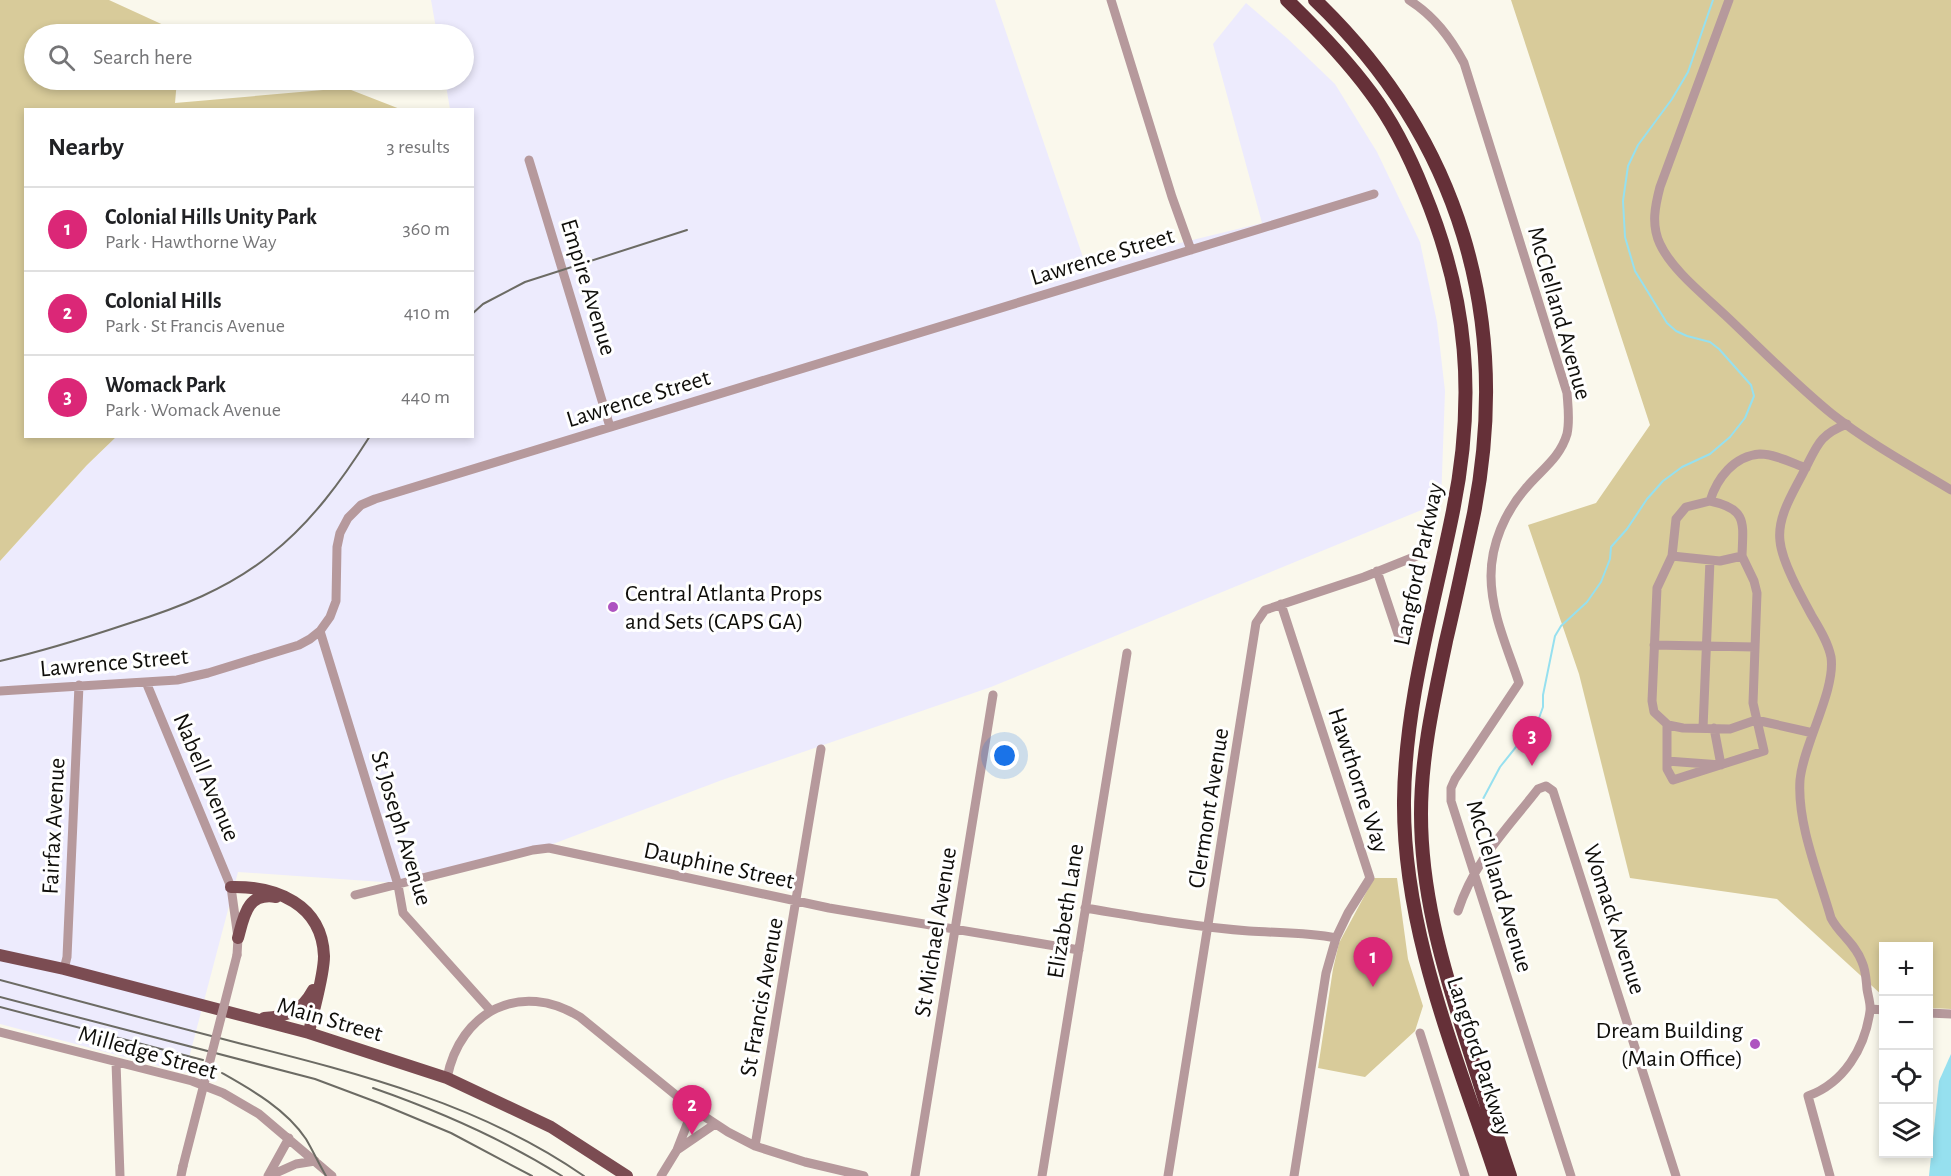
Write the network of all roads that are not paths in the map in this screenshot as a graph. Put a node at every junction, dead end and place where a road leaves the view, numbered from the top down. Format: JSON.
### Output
{"nodes":[{"id":1,"x":1111,"y":0,"type":"edge"},
{"id":2,"x":1287,"y":0,"type":"edge"},
{"id":3,"x":1315,"y":0,"type":"edge"},
{"id":4,"x":1409,"y":0,"type":"edge"},
{"id":5,"x":1729,"y":0,"type":"edge"},
{"id":6,"x":529,"y":160,"type":"dead end"},
{"id":7,"x":1374,"y":194,"type":"dead end"},
{"id":8,"x":1191,"y":250,"type":"junction"},
{"id":9,"x":1847,"y":424,"type":"junction"},
{"id":10,"x":610,"y":427,"type":"junction"},
{"id":11,"x":1806,"y":468,"type":"junction"},
{"id":12,"x":1951,"y":490,"type":"edge"},
{"id":13,"x":1710,"y":501,"type":"junction"},
{"id":14,"x":1419,"y":555,"type":"dead end"},
{"id":15,"x":1672,"y":556,"type":"junction"},
{"id":16,"x":1742,"y":556,"type":"junction"},
{"id":17,"x":1710,"y":560,"type":"junction"},
{"id":18,"x":1377,"y":571,"type":"junction"},
{"id":19,"x":1281,"y":604,"type":"junction"},
{"id":20,"x":320,"y":631,"type":"junction"},
{"id":21,"x":1399,"y":637,"type":"dead end"},
{"id":22,"x":1654,"y":645,"type":"junction"},
{"id":23,"x":1705,"y":646,"type":"junction"},
{"id":24,"x":1755,"y":647,"type":"junction"},
{"id":25,"x":1127,"y":653,"type":"dead end"},
{"id":26,"x":146,"y":682,"type":"junction"},
{"id":27,"x":79,"y":685,"type":"junction"},
{"id":28,"x":0,"y":691,"type":"edge"},
{"id":29,"x":993,"y":694,"type":"dead end"},
{"id":30,"x":1756,"y":720,"type":"junction"},
{"id":31,"x":1667,"y":724,"type":"junction"},
{"id":32,"x":1703,"y":728,"type":"junction"},
{"id":33,"x":1714,"y":728,"type":"junction"},
{"id":34,"x":1813,"y":733,"type":"junction"},
{"id":35,"x":821,"y":749,"type":"dead end"},
{"id":36,"x":1667,"y":761,"type":"junction"},
{"id":37,"x":1721,"y":765,"type":"junction"},
{"id":38,"x":1474,"y":873,"type":"junction"},
{"id":39,"x":398,"y":885,"type":"junction"},
{"id":40,"x":231,"y":888,"type":"junction"},
{"id":41,"x":355,"y":895,"type":"dead end"},
{"id":42,"x":290,"y":899,"type":"junction"},
{"id":43,"x":797,"y":902,"type":"junction"},
{"id":44,"x":1085,"y":909,"type":"junction"},
{"id":45,"x":1458,"y":911,"type":"dead end"},
{"id":46,"x":1208,"y":927,"type":"junction"},
{"id":47,"x":956,"y":929,"type":"junction"},
{"id":48,"x":238,"y":938,"type":"junction"},
{"id":49,"x":1336,"y":938,"type":"junction"},
{"id":50,"x":1079,"y":950,"type":"junction"},
{"id":51,"x":0,"y":955,"type":"edge"},
{"id":52,"x":64,"y":969,"type":"junction"},
{"id":53,"x":320,"y":979,"type":"junction"},
{"id":54,"x":1871,"y":1009,"type":"junction"},
{"id":55,"x":1879,"y":1010,"type":"edge"},
{"id":56,"x":491,"y":1011,"type":"junction"},
{"id":57,"x":1933,"y":1013,"type":"edge"},
{"id":58,"x":1951,"y":1014,"type":"edge"},
{"id":59,"x":256,"y":1019,"type":"junction"},
{"id":60,"x":0,"y":1032,"type":"edge"},
{"id":61,"x":309,"y":1033,"type":"junction"},
{"id":62,"x":1420,"y":1033,"type":"dead end"},
{"id":63,"x":116,"y":1062,"type":"junction"},
{"id":64,"x":447,"y":1078,"type":"junction"},
{"id":65,"x":693,"y":1109,"type":"junction"},
{"id":66,"x":715,"y":1124,"type":"junction"},
{"id":67,"x":289,"y":1138,"type":"junction"},
{"id":68,"x":755,"y":1146,"type":"junction"},
{"id":69,"x":677,"y":1150,"type":"junction"},
{"id":70,"x":315,"y":1161,"type":"junction"},
{"id":71,"x":120,"y":1176,"type":"edge"},
{"id":72,"x":181,"y":1176,"type":"edge"},
{"id":73,"x":269,"y":1176,"type":"edge"},
{"id":74,"x":332,"y":1176,"type":"edge"},
{"id":75,"x":627,"y":1176,"type":"edge"},
{"id":76,"x":661,"y":1176,"type":"edge"},
{"id":77,"x":864,"y":1176,"type":"edge"},
{"id":78,"x":915,"y":1176,"type":"edge"},
{"id":79,"x":1042,"y":1176,"type":"edge"},
{"id":80,"x":1168,"y":1176,"type":"edge"},
{"id":81,"x":1294,"y":1176,"type":"edge"},
{"id":82,"x":1465,"y":1176,"type":"edge"},
{"id":83,"x":1496,"y":1176,"type":"edge"},
{"id":84,"x":1510,"y":1176,"type":"edge"},
{"id":85,"x":1571,"y":1176,"type":"edge"},
{"id":86,"x":1676,"y":1176,"type":"edge"},
{"id":87,"x":1830,"y":1176,"type":"edge"}],
"edges":[{"from":1,"to":8,"type":"street"},
{"from":2,"to":83,"type":"highway","name":"Langford Parkway"},
{"from":3,"to":84,"type":"highway","name":"Langford Parkway"},
{"from":4,"to":38,"type":"street","name":"McClelland Avenue"},
{"from":5,"to":9,"type":"street"},
{"from":6,"to":10,"type":"street","name":"Empire Avenue"},
{"from":7,"to":8,"type":"street","name":"Lawrence Street"},
{"from":8,"to":10,"type":"street","name":"Lawrence Street"},
{"from":9,"to":11,"type":"street"},
{"from":9,"to":12,"type":"street"},
{"from":10,"to":20,"type":"street","name":"Lawrence Street"},
{"from":11,"to":13,"type":"street"},
{"from":11,"to":34,"type":"street"},
{"from":13,"to":15,"type":"street"},
{"from":13,"to":16,"type":"street"},
{"from":14,"to":18,"type":"street","name":"Clermont Avenue"},
{"from":15,"to":17,"type":"street"},
{"from":15,"to":22,"type":"street"},
{"from":16,"to":17,"type":"street"},
{"from":16,"to":24,"type":"street"},
{"from":17,"to":23,"type":"street"},
{"from":18,"to":19,"type":"street","name":"Clermont Avenue"},
{"from":18,"to":21,"type":"street"},
{"from":19,"to":46,"type":"street","name":"Clermont Avenue"},
{"from":19,"to":49,"type":"street","name":"Hawthorne Way"},
{"from":20,"to":26,"type":"street","name":"Lawrence Street"},
{"from":20,"to":39,"type":"street","name":"St Joseph Avenue"},
{"from":22,"to":23,"type":"street"},
{"from":22,"to":31,"type":"street"},
{"from":23,"to":24,"type":"street"},
{"from":23,"to":32,"type":"street"},
{"from":24,"to":30,"type":"street"},
{"from":25,"to":44,"type":"street","name":"Elizabeth Lane"},
{"from":26,"to":27,"type":"street","name":"Lawrence Street"},
{"from":26,"to":40,"type":"street","name":"Nabell Avenue"},
{"from":27,"to":28,"type":"street","name":"Lawrence Street"},
{"from":27,"to":52,"type":"street","name":"Fairfax Avenue"},
{"from":29,"to":47,"type":"street","name":"St Michael Avenue"},
{"from":30,"to":33,"type":"street"},
{"from":30,"to":34,"type":"street"},
{"from":30,"to":37,"type":"street"},
{"from":31,"to":32,"type":"street"},
{"from":31,"to":36,"type":"street"},
{"from":32,"to":33,"type":"street"},
{"from":33,"to":37,"type":"street"},
{"from":34,"to":54,"type":"street"},
{"from":35,"to":43,"type":"street","name":"St Francis Avenue"},
{"from":36,"to":37,"type":"street"},
{"from":36,"to":37,"type":"street"},
{"from":38,"to":45,"type":"street"},
{"from":38,"to":85,"type":"street","name":"McClelland Avenue"},
{"from":38,"to":86,"type":"street","name":"Womack Avenue"},
{"from":39,"to":41,"type":"street","name":"Dauphine Street"},
{"from":39,"to":43,"type":"street","name":"Dauphine Street"},
{"from":39,"to":56,"type":"street","name":"St Joseph Avenue"},
{"from":40,"to":42,"type":"main road"},
{"from":40,"to":48,"type":"street","name":"Nabell Avenue"},
{"from":42,"to":48,"type":"main road"},
{"from":42,"to":53,"type":"main road"},
{"from":43,"to":47,"type":"street","name":"Dauphine Street"},
{"from":43,"to":68,"type":"street","name":"St Francis Avenue"},
{"from":44,"to":46,"type":"street"},
{"from":44,"to":50,"type":"street","name":"Elizabeth Lane"},
{"from":46,"to":49,"type":"street"},
{"from":46,"to":80,"type":"street","name":"Clermont Avenue"},
{"from":47,"to":50,"type":"street","name":"Dauphine Street"},
{"from":47,"to":78,"type":"street","name":"St Michael Avenue"},
{"from":48,"to":72,"type":"street","name":"Nabell Avenue","bridge":true},
{"from":49,"to":81,"type":"street","name":"Hawthorne Way"},
{"from":50,"to":79,"type":"street","name":"Elizabeth Lane"},
{"from":51,"to":52,"type":"main road","name":"Main Street"},
{"from":52,"to":59,"type":"main road","name":"Main Street"},
{"from":53,"to":59,"type":"main road"},
{"from":53,"to":61,"type":"main road"},
{"from":54,"to":55,"type":"street"},
{"from":54,"to":87,"type":"street"},
{"from":56,"to":64,"type":"street"},
{"from":56,"to":65,"type":"street"},
{"from":57,"to":58,"type":"street"},
{"from":59,"to":61,"type":"main road","name":"Main Street"},
{"from":60,"to":63,"type":"street","name":"Milledge Street"},
{"from":61,"to":64,"type":"main road","name":"Main Street"},
{"from":62,"to":82,"type":"street"},
{"from":63,"to":67,"type":"street","name":"Milledge Street"},
{"from":63,"to":71,"type":"street"},
{"from":64,"to":75,"type":"main road","name":"Main Street"},
{"from":65,"to":66,"type":"street"},
{"from":65,"to":69,"type":"street"},
{"from":66,"to":68,"type":"street"},
{"from":66,"to":69,"type":"street"},
{"from":67,"to":70,"type":"street","name":"Milledge Street"},
{"from":67,"to":73,"type":"street"},
{"from":68,"to":77,"type":"street"},
{"from":69,"to":76,"type":"street"},
{"from":70,"to":73,"type":"street"},
{"from":70,"to":74,"type":"street","name":"Milledge Street"}]}
